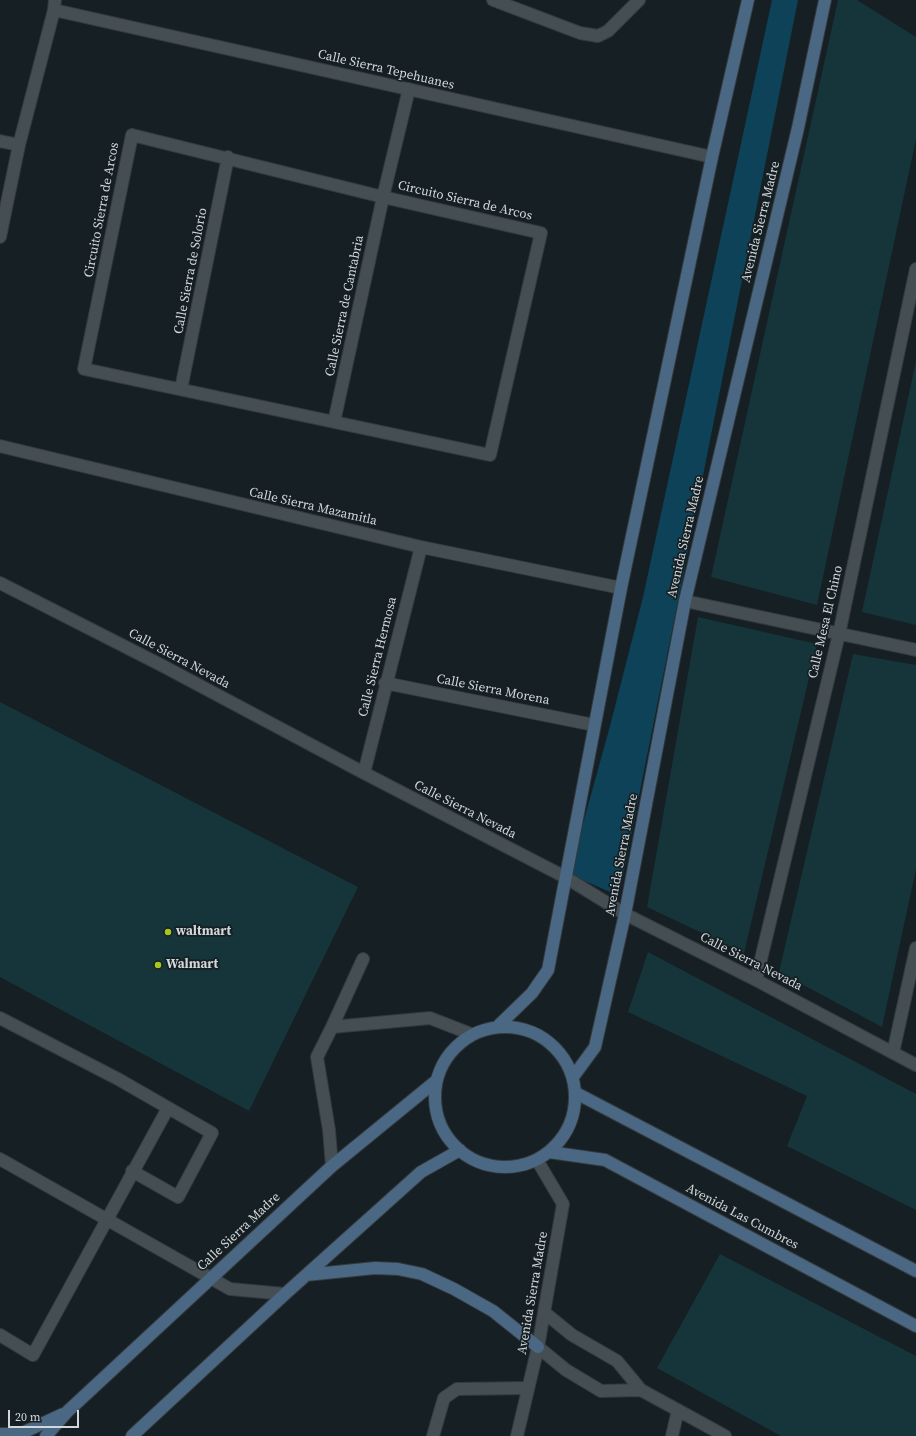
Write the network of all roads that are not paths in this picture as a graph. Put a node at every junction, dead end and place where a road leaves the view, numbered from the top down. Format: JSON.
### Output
{"nodes":[{"id":1,"x":493,"y":0,"type":"edge"},
{"id":2,"x":639,"y":0,"type":"edge"},
{"id":3,"x":748,"y":0,"type":"edge"},
{"id":4,"x":825,"y":0,"type":"edge"},
{"id":5,"x":54,"y":5,"type":"edge"},
{"id":6,"x":409,"y":89,"type":"junction"},
{"id":7,"x":0,"y":141,"type":"edge"},
{"id":8,"x":19,"y":145,"type":"junction"},
{"id":9,"x":228,"y":157,"type":"junction"},
{"id":10,"x":712,"y":157,"type":"junction"},
{"id":11,"x":383,"y":197,"type":"junction"},
{"id":12,"x":0,"y":237,"type":"edge"},
{"id":13,"x":916,"y":270,"type":"edge"},
{"id":14,"x":181,"y":390,"type":"junction"},
{"id":15,"x":334,"y":422,"type":"junction"},
{"id":16,"x":0,"y":446,"type":"edge"},
{"id":17,"x":421,"y":547,"type":"junction"},
{"id":18,"x":0,"y":583,"type":"edge"},
{"id":19,"x":621,"y":588,"type":"junction"},
{"id":20,"x":685,"y":601,"type":"junction"},
{"id":21,"x":839,"y":634,"type":"junction"},
{"id":22,"x":916,"y":650,"type":"edge"},
{"id":23,"x":386,"y":683,"type":"junction"},
{"id":24,"x":594,"y":725,"type":"junction"},
{"id":25,"x":364,"y":773,"type":"junction"},
{"id":26,"x":565,"y":877,"type":"junction"},
{"id":27,"x":625,"y":914,"type":"junction"},
{"id":28,"x":916,"y":948,"type":"edge"},
{"id":29,"x":363,"y":959,"type":"dead end"},
{"id":30,"x":756,"y":980,"type":"junction"},
{"id":31,"x":0,"y":1018,"type":"edge"},
{"id":32,"x":498,"y":1026,"type":"junction"},
{"id":33,"x":332,"y":1027,"type":"junction"},
{"id":34,"x":471,"y":1034,"type":"junction"},
{"id":35,"x":893,"y":1053,"type":"junction"},
{"id":36,"x":916,"y":1065,"type":"edge"},
{"id":37,"x":573,"y":1077,"type":"junction"},
{"id":38,"x":436,"y":1081,"type":"junction"},
{"id":39,"x":576,"y":1093,"type":"junction"},
{"id":40,"x":168,"y":1108,"type":"junction"},
{"id":41,"x":460,"y":1150,"type":"junction"},
{"id":42,"x":550,"y":1152,"type":"junction"},
{"id":43,"x":0,"y":1159,"type":"edge"},
{"id":44,"x":537,"y":1160,"type":"junction"},
{"id":45,"x":332,"y":1166,"type":"junction"},
{"id":46,"x":132,"y":1172,"type":"junction"},
{"id":47,"x":106,"y":1219,"type":"junction"},
{"id":48,"x":916,"y":1271,"type":"edge"},
{"id":49,"x":306,"y":1275,"type":"junction"},
{"id":50,"x":210,"y":1279,"type":"junction"},
{"id":51,"x":286,"y":1294,"type":"junction"},
{"id":52,"x":545,"y":1313,"type":"junction"},
{"id":53,"x":916,"y":1326,"type":"edge"},
{"id":54,"x":0,"y":1335,"type":"edge"},
{"id":55,"x":538,"y":1347,"type":"junction"},
{"id":56,"x":528,"y":1388,"type":"junction"},
{"id":57,"x":641,"y":1390,"type":"junction"},
{"id":58,"x":678,"y":1410,"type":"junction"},
{"id":59,"x":68,"y":1411,"type":"junction"},
{"id":60,"x":136,"y":1433,"type":"edge"},
{"id":61,"x":0,"y":1434,"type":"edge"},
{"id":62,"x":46,"y":1436,"type":"edge"},
{"id":63,"x":433,"y":1436,"type":"edge"},
{"id":64,"x":517,"y":1436,"type":"edge"},
{"id":65,"x":672,"y":1436,"type":"edge"},
{"id":66,"x":725,"y":1436,"type":"edge"}],
"edges":[{"from":1,"to":2,"type":"street"},
{"from":3,"to":10,"type":"street"},
{"from":4,"to":20,"type":"street","name":"Avenida Sierra Madre"},
{"from":5,"to":6,"type":"street","name":"Calle Sierra Tepehuanes"},
{"from":5,"to":8,"type":"street"},
{"from":6,"to":10,"type":"street","name":"Calle Sierra Tepehuanes"},
{"from":6,"to":11,"type":"street","name":"Calle Sierra de Cantabria"},
{"from":7,"to":8,"type":"street"},
{"from":8,"to":12,"type":"street"},
{"from":9,"to":11,"type":"street","name":"Circuito Sierra de Arcos"},
{"from":9,"to":14,"type":"street","name":"Calle Sierra de Solorio"},
{"from":9,"to":14,"type":"street","name":"Circuito Sierra de Arcos"},
{"from":10,"to":19,"type":"street"},
{"from":11,"to":15,"type":"street","name":"Calle Sierra de Cantabria"},
{"from":11,"to":15,"type":"street","name":"Circuito Sierra de Arcos"},
{"from":13,"to":21,"type":"street","name":"Calle Mesa El Chino"},
{"from":14,"to":15,"type":"street","name":"Circuito Sierra de Arcos"},
{"from":16,"to":17,"type":"street","name":"Calle Sierra Mazamitla"},
{"from":17,"to":19,"type":"street","name":"Calle Sierra Mazamitla"},
{"from":17,"to":23,"type":"street","name":"Calle Sierra Hermosa"},
{"from":18,"to":25,"type":"street","name":"Calle Sierra Nevada"},
{"from":19,"to":24,"type":"street"},
{"from":20,"to":21,"type":"street"},
{"from":20,"to":27,"type":"street","name":"Avenida Sierra Madre"},
{"from":21,"to":22,"type":"street"},
{"from":21,"to":30,"type":"street","name":"Calle Mesa El Chino"},
{"from":23,"to":24,"type":"street","name":"Calle Sierra Morena"},
{"from":23,"to":25,"type":"street","name":"Calle Sierra Hermosa"},
{"from":24,"to":26,"type":"street"},
{"from":25,"to":26,"type":"street","name":"Calle Sierra Nevada"},
{"from":26,"to":27,"type":"street","name":"Calle Sierra Nevada"},
{"from":26,"to":32,"type":"street"},
{"from":27,"to":30,"type":"street","name":"Calle Sierra Nevada"},
{"from":27,"to":37,"type":"street","name":"Avenida Sierra Madre"},
{"from":28,"to":35,"type":"street"},
{"from":29,"to":33,"type":"street"},
{"from":30,"to":35,"type":"street","name":"Calle Sierra Nevada"},
{"from":31,"to":40,"type":"street"},
{"from":32,"to":34,"type":"street"},
{"from":32,"to":37,"type":"street"},
{"from":33,"to":34,"type":"street"},
{"from":33,"to":45,"type":"street"},
{"from":34,"to":38,"type":"street"},
{"from":35,"to":36,"type":"street","name":"Calle Sierra Nevada"},
{"from":37,"to":39,"type":"street"},
{"from":38,"to":41,"type":"street"},
{"from":38,"to":45,"type":"street","name":"Calle Sierra Madre"},
{"from":39,"to":42,"type":"street"},
{"from":39,"to":48,"type":"street"},
{"from":40,"to":46,"type":"street"},
{"from":40,"to":46,"type":"street"},
{"from":41,"to":44,"type":"street"},
{"from":41,"to":49,"type":"street"},
{"from":42,"to":44,"type":"street"},
{"from":42,"to":53,"type":"street","name":"Avenida Las Cumbres"},
{"from":43,"to":47,"type":"street"},
{"from":44,"to":52,"type":"street","name":"Avenida Sierra Madre"},
{"from":45,"to":50,"type":"street","name":"Calle Sierra Madre"},
{"from":46,"to":47,"type":"street"},
{"from":47,"to":50,"type":"street"},
{"from":47,"to":54,"type":"street"},
{"from":49,"to":51,"type":"street"},
{"from":49,"to":55,"type":"street"},
{"from":50,"to":51,"type":"street"},
{"from":50,"to":59,"type":"street","name":"Calle Sierra Madre"},
{"from":51,"to":60,"type":"street"},
{"from":52,"to":55,"type":"street","name":"Avenida Sierra Madre"},
{"from":52,"to":57,"type":"street"},
{"from":55,"to":56,"type":"street","name":"Avenida Sierra Madre"},
{"from":55,"to":57,"type":"street"},
{"from":56,"to":63,"type":"street"},
{"from":56,"to":64,"type":"street","name":"Avenida Sierra Madre"},
{"from":57,"to":58,"type":"street"},
{"from":58,"to":65,"type":"street"},
{"from":58,"to":66,"type":"street"},
{"from":59,"to":61,"type":"street"},
{"from":59,"to":62,"type":"street"}]}
